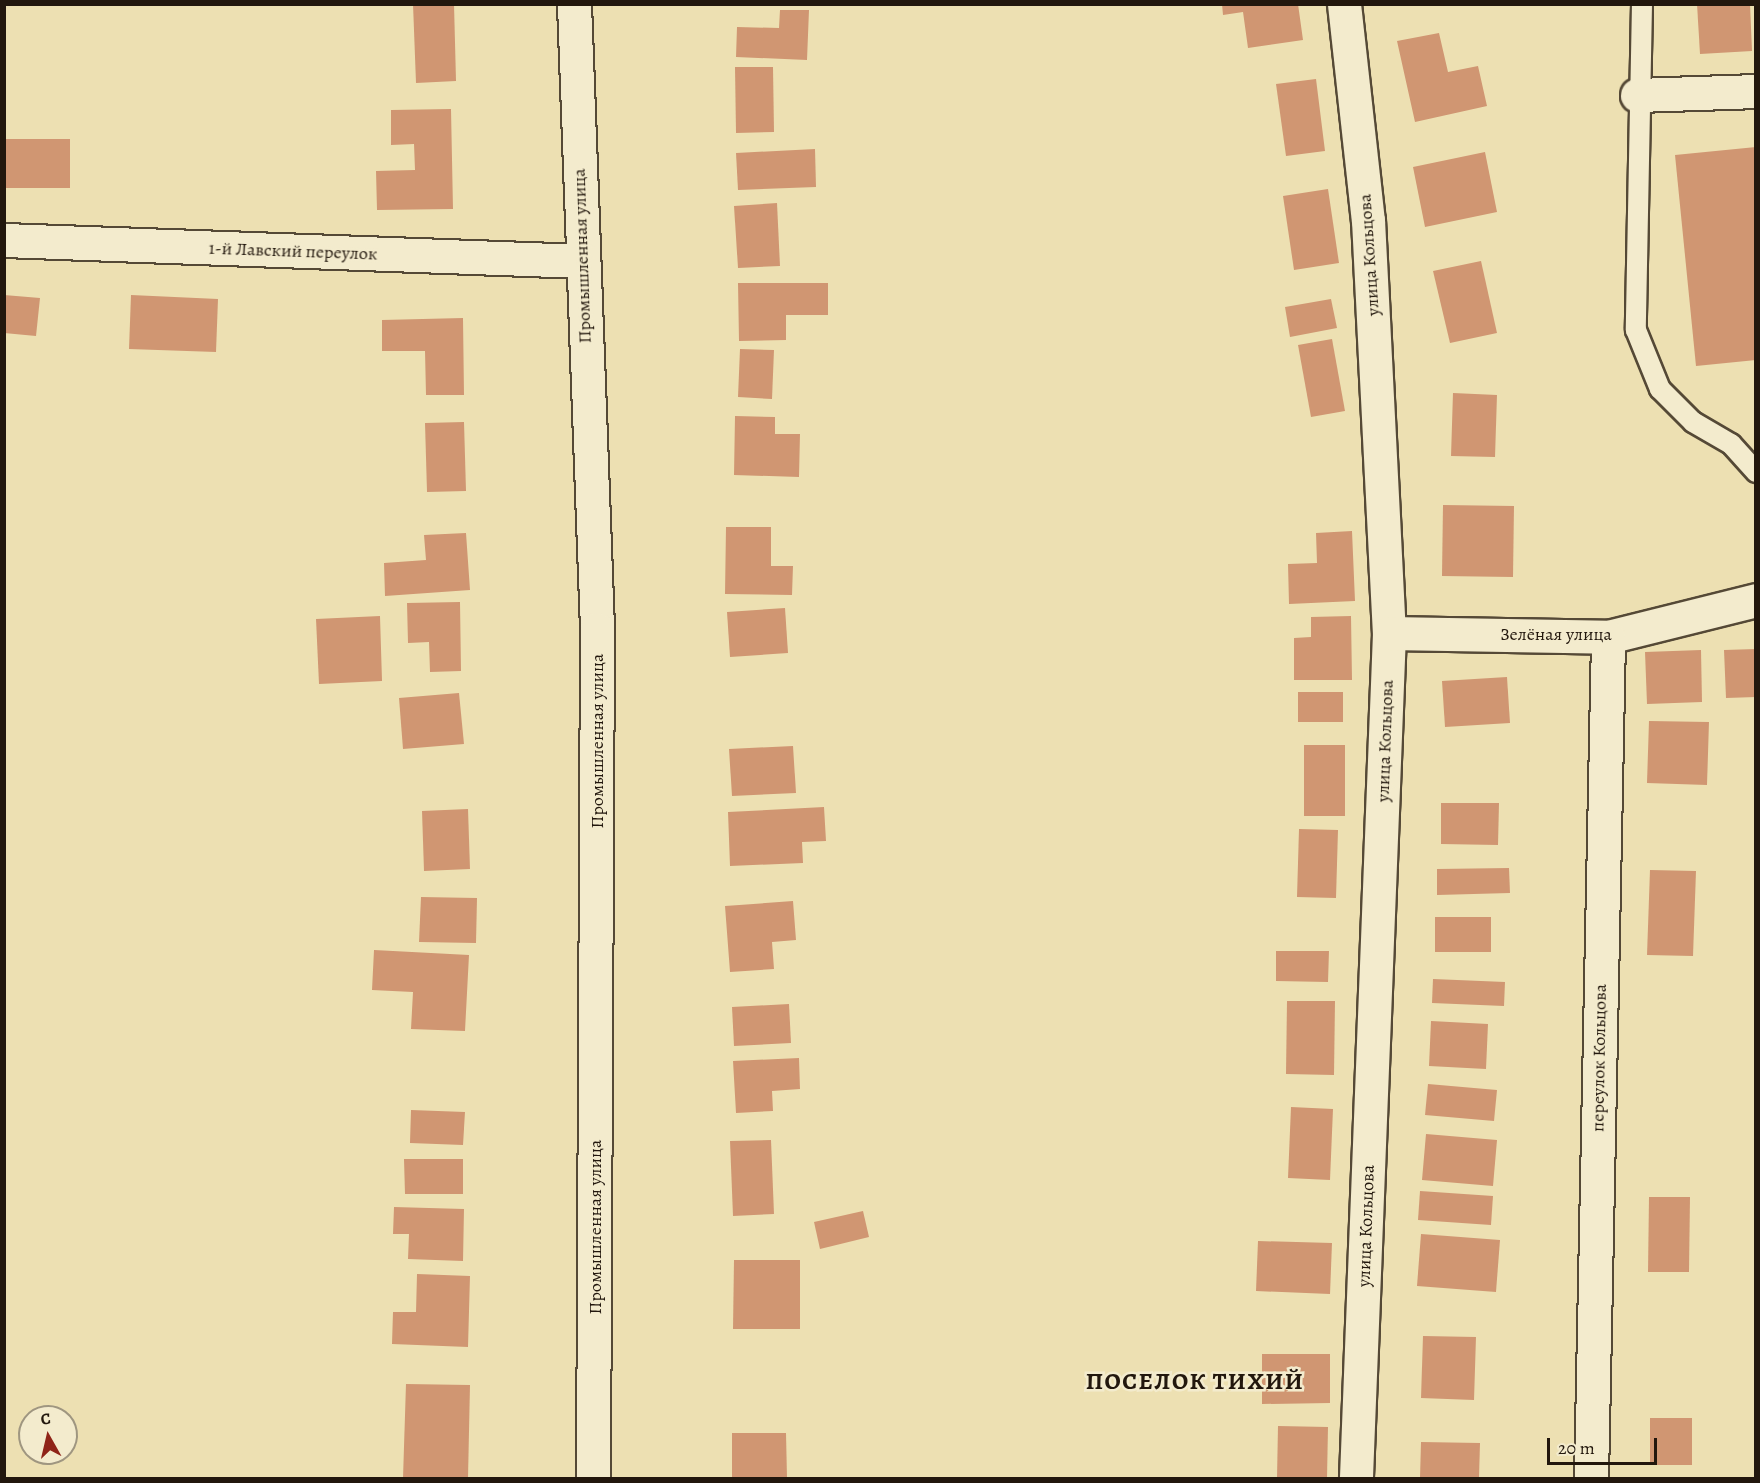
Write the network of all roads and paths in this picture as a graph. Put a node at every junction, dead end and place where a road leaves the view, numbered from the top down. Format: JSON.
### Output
{"nodes":[{"id":1,"x":574,"y":4,"type":"edge"},
{"id":2,"x":1344,"y":4,"type":"edge"},
{"id":3,"x":1642,"y":4,"type":"edge"},
{"id":4,"x":1755,"y":91,"type":"edge"},
{"id":5,"x":1637,"y":95,"type":"junction"},
{"id":6,"x":4,"y":240,"type":"edge"},
{"id":7,"x":582,"y":261,"type":"junction"},
{"id":8,"x":1755,"y":472,"type":"edge"},
{"id":9,"x":1755,"y":600,"type":"edge"},
{"id":10,"x":1389,"y":633,"type":"junction"},
{"id":11,"x":1608,"y":637,"type":"junction"},
{"id":12,"x":593,"y":1479,"type":"edge"},
{"id":13,"x":1356,"y":1479,"type":"edge"},
{"id":14,"x":1591,"y":1479,"type":"edge"}],
"edges":[{"from":1,"to":7,"type":"street","name":"Промышленная улица"},
{"from":2,"to":10,"type":"street","name":"улица Кольцова"},
{"from":3,"to":5,"type":"lane"},
{"from":4,"to":5,"type":"street"},
{"from":5,"to":8,"type":"lane"},
{"from":6,"to":7,"type":"street","name":"1-й Лавский переулок"},
{"from":7,"to":12,"type":"street","name":"Промышленная улица"},
{"from":9,"to":11,"type":"street","name":"Зелёная улица"},
{"from":10,"to":11,"type":"street","name":"Зелёная улица"},
{"from":10,"to":13,"type":"street","name":"улица Кольцова"},
{"from":11,"to":14,"type":"street","name":"переулок Кольцова"}]}
